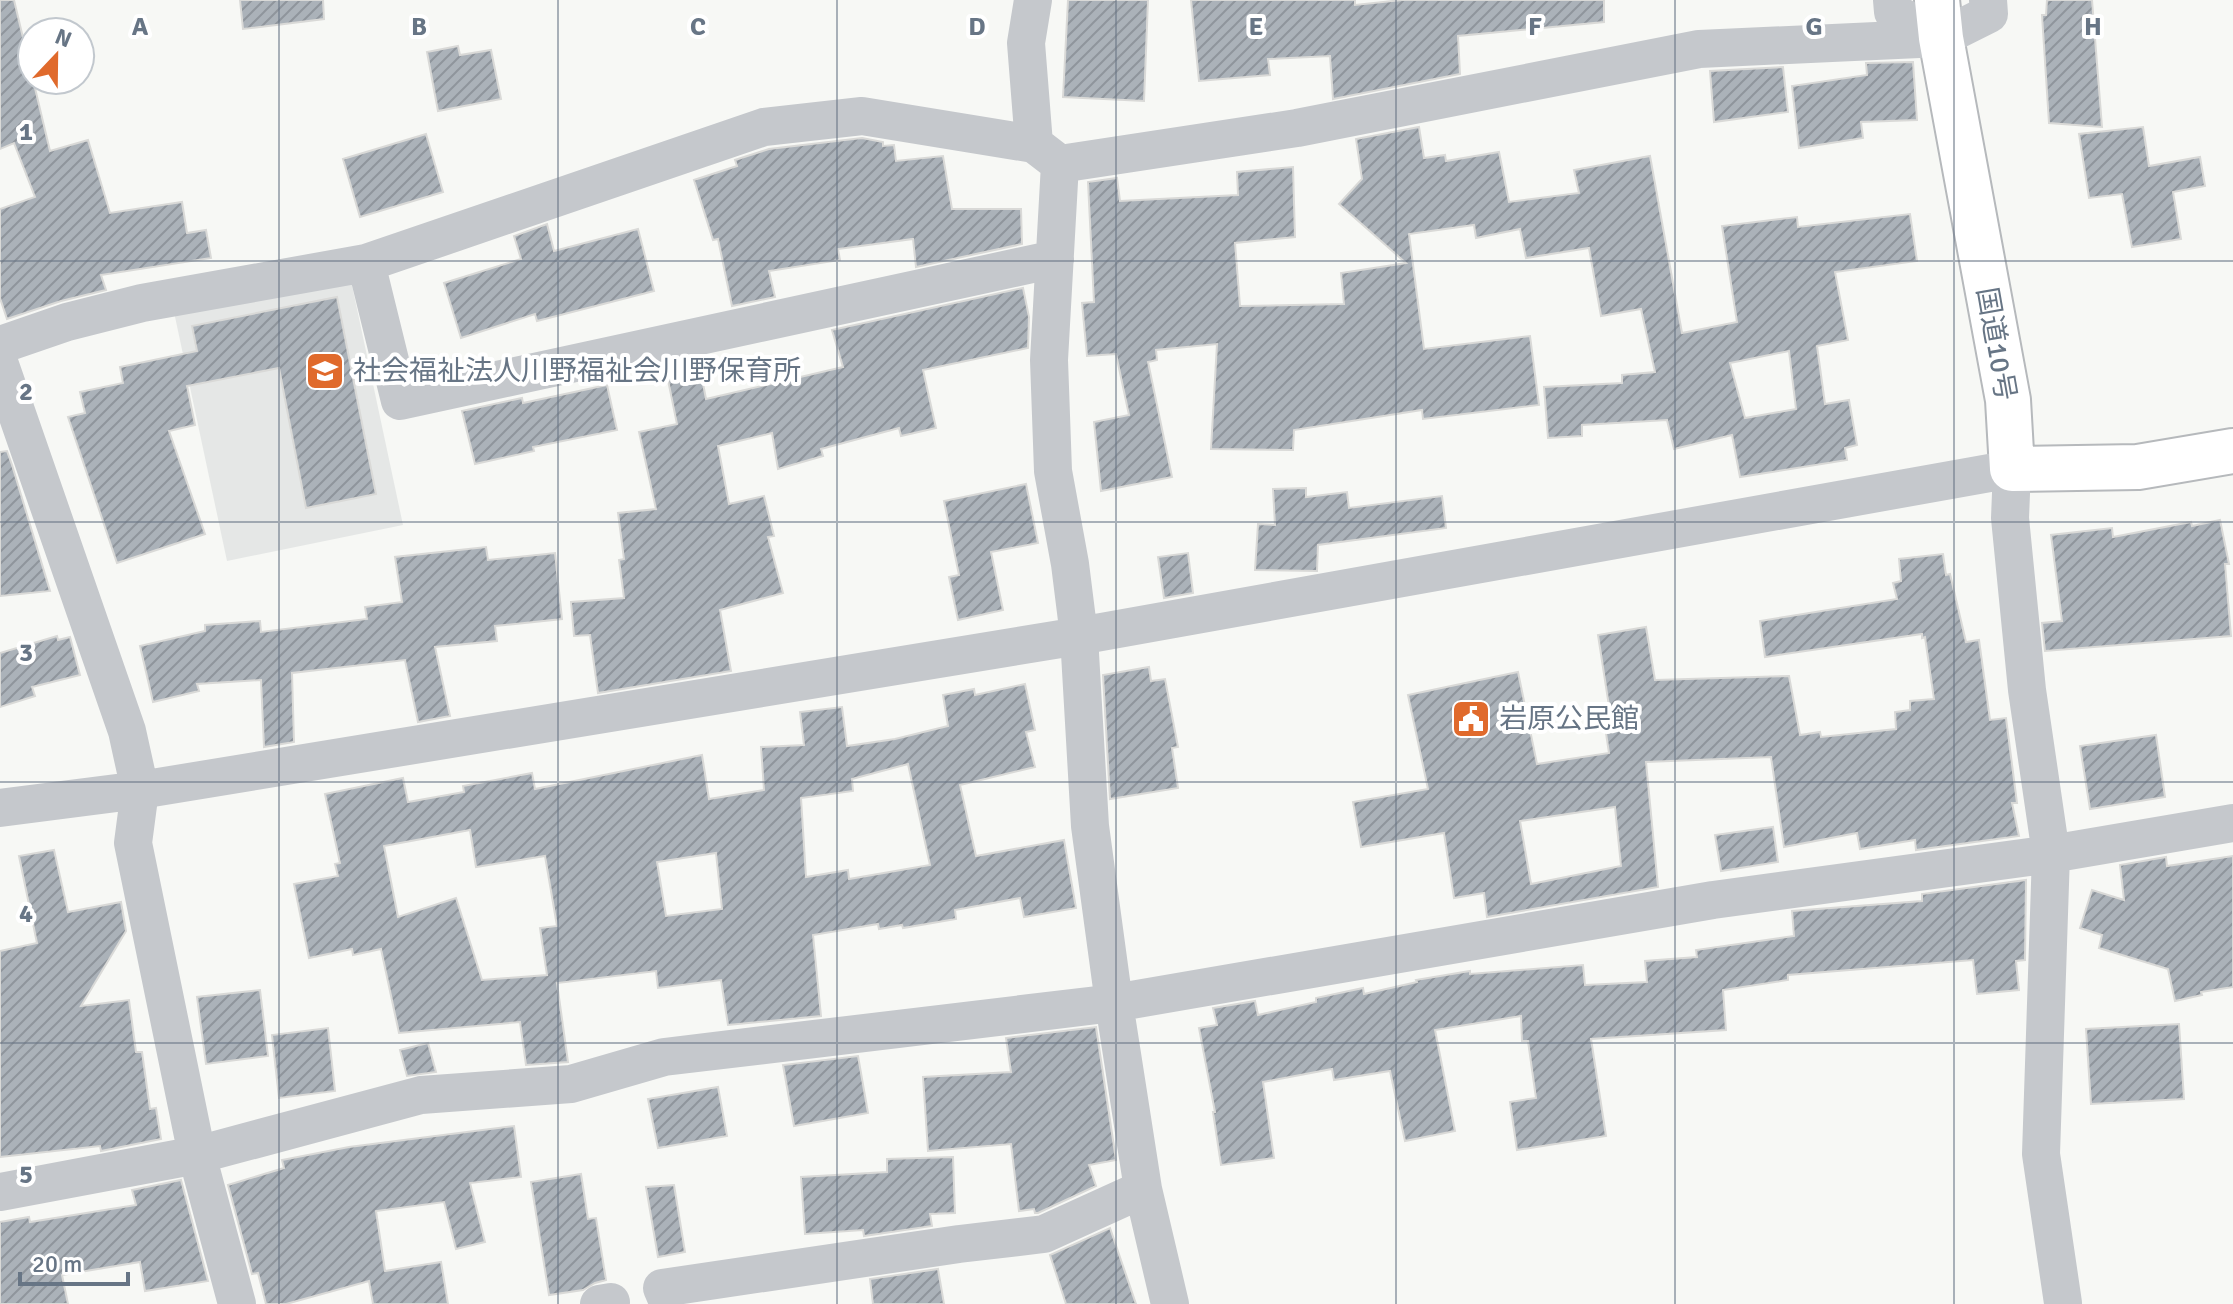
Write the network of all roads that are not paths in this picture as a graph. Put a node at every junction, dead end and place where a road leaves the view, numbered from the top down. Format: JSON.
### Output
{"nodes":[{"id":1,"x":1033,"y":0,"type":"edge"},
{"id":2,"x":1892,"y":0,"type":"edge"},
{"id":3,"x":1988,"y":0,"type":"edge"},
{"id":4,"x":1939,"y":19,"type":"edge"},
{"id":5,"x":1047,"y":154,"type":"junction"},
{"id":6,"x":1055,"y":259,"type":"junction"},
{"id":7,"x":366,"y":263,"type":"junction"},
{"id":8,"x":0,"y":345,"type":"edge"},
{"id":9,"x":0,"y":365,"type":"edge"},
{"id":10,"x":2233,"y":451,"type":"edge"},
{"id":11,"x":15,"y":454,"type":"edge"},
{"id":12,"x":2012,"y":469,"type":"junction"},
{"id":13,"x":1079,"y":636,"type":"junction"},
{"id":14,"x":140,"y":790,"type":"junction"},
{"id":15,"x":0,"y":808,"type":"edge"},
{"id":16,"x":2233,"y":823,"type":"edge"},
{"id":17,"x":2051,"y":854,"type":"junction"},
{"id":18,"x":1114,"y":1003,"type":"junction"},
{"id":19,"x":197,"y":1155,"type":"junction"},
{"id":20,"x":1143,"y":1189,"type":"junction"},
{"id":21,"x":0,"y":1192,"type":"edge"},
{"id":22,"x":668,"y":1302,"type":"dead end"},
{"id":23,"x":2063,"y":1303,"type":"edge"},
{"id":24,"x":237,"y":1304,"type":"edge"},
{"id":25,"x":1170,"y":1304,"type":"edge"}],
"edges":[{"from":1,"to":5,"type":"street"},
{"from":2,"to":4,"type":"street"},
{"from":3,"to":4,"type":"street"},
{"from":4,"to":5,"type":"street"},
{"from":4,"to":12,"type":"highway","name":"国道10号"},
{"from":5,"to":6,"type":"street"},
{"from":5,"to":7,"type":"street"},
{"from":6,"to":7,"type":"street"},
{"from":6,"to":13,"type":"street"},
{"from":7,"to":8,"type":"street"},
{"from":9,"to":11,"type":"street"},
{"from":10,"to":12,"type":"highway"},
{"from":11,"to":14,"type":"street"},
{"from":12,"to":13,"type":"street"},
{"from":12,"to":17,"type":"street"},
{"from":13,"to":14,"type":"street"},
{"from":13,"to":18,"type":"street"},
{"from":14,"to":15,"type":"street"},
{"from":14,"to":19,"type":"street"},
{"from":16,"to":17,"type":"street"},
{"from":17,"to":18,"type":"street"},
{"from":17,"to":23,"type":"street"},
{"from":18,"to":19,"type":"street"},
{"from":18,"to":20,"type":"street"},
{"from":19,"to":21,"type":"street"},
{"from":19,"to":24,"type":"street"},
{"from":20,"to":22,"type":"street"},
{"from":20,"to":25,"type":"street"}]}
